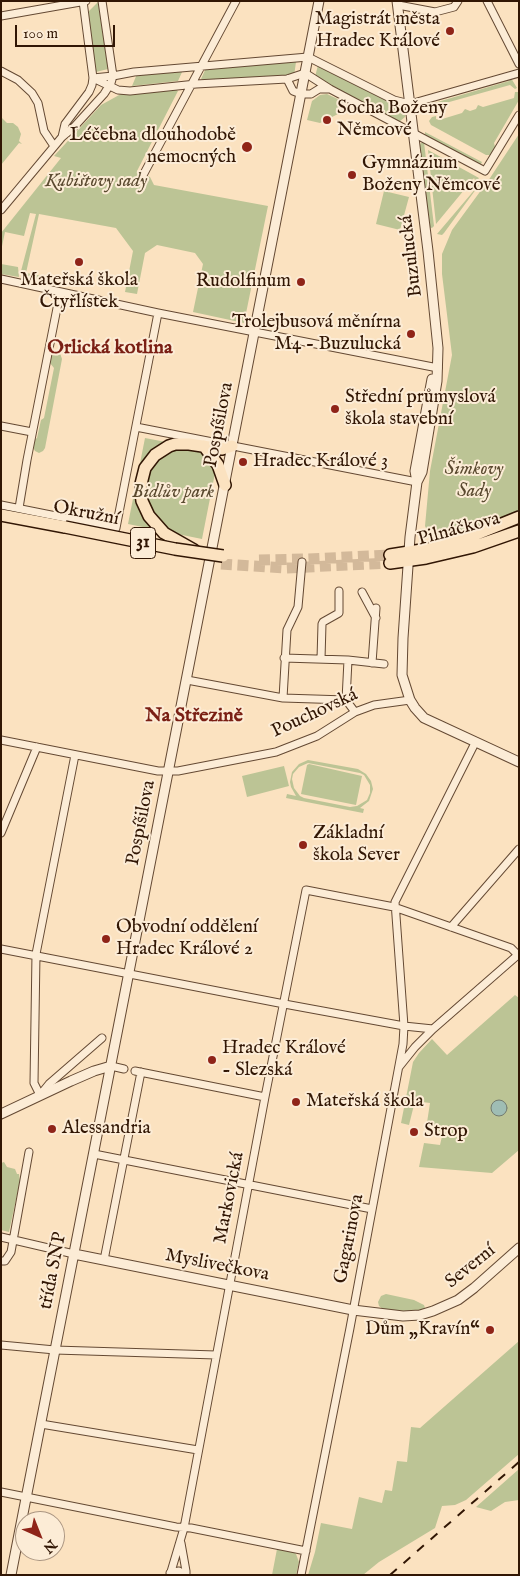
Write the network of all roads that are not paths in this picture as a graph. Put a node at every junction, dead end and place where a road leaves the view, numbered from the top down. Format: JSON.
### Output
{"nodes":[{"id":1,"x":102,"y":1,"type":"edge"},
{"id":2,"x":236,"y":1,"type":"edge"},
{"id":3,"x":319,"y":1,"type":"edge"},
{"id":4,"x":458,"y":1,"type":"edge"},
{"id":5,"x":487,"y":1,"type":"edge"},
{"id":6,"x":84,"y":2,"type":"edge"},
{"id":7,"x":398,"y":3,"type":"edge"},
{"id":8,"x":1,"y":16,"type":"edge"},
{"id":9,"x":308,"y":57,"type":"junction"},
{"id":10,"x":519,"y":64,"type":"edge"},
{"id":11,"x":200,"y":66,"type":"junction"},
{"id":12,"x":1,"y":71,"type":"edge"},
{"id":13,"x":305,"y":73,"type":"junction"},
{"id":14,"x":519,"y":73,"type":"edge"},
{"id":15,"x":113,"y":76,"type":"junction"},
{"id":16,"x":93,"y":78,"type":"junction"},
{"id":17,"x":287,"y":78,"type":"junction"},
{"id":18,"x":191,"y":85,"type":"junction"},
{"id":19,"x":109,"y":86,"type":"junction"},
{"id":20,"x":330,"y":89,"type":"junction"},
{"id":21,"x":301,"y":94,"type":"junction"},
{"id":22,"x":410,"y":104,"type":"junction"},
{"id":23,"x":519,"y":115,"type":"edge"},
{"id":24,"x":413,"y":133,"type":"junction"},
{"id":25,"x":62,"y":137,"type":"junction"},
{"id":26,"x":54,"y":146,"type":"junction"},
{"id":27,"x":141,"y":179,"type":"dead end"},
{"id":28,"x":1,"y":210,"type":"edge"},
{"id":29,"x":1,"y":279,"type":"edge"},
{"id":30,"x":60,"y":293,"type":"junction"},
{"id":31,"x":158,"y":314,"type":"junction"},
{"id":32,"x":255,"y":333,"type":"junction"},
{"id":33,"x":436,"y":368,"type":"junction"},
{"id":34,"x":1,"y":426,"type":"edge"},
{"id":35,"x":136,"y":427,"type":"junction"},
{"id":36,"x":32,"y":432,"type":"junction"},
{"id":37,"x":204,"y":446,"type":"junction"},
{"id":38,"x":232,"y":446,"type":"junction"},
{"id":39,"x":417,"y":482,"type":"junction"},
{"id":40,"x":225,"y":485,"type":"junction"},
{"id":41,"x":1,"y":504,"type":"edge"},
{"id":42,"x":19,"y":508,"type":"junction"},
{"id":43,"x":1,"y":515,"type":"edge"},
{"id":44,"x":519,"y":518,"type":"edge"},
{"id":45,"x":1,"y":522,"type":"edge"},
{"id":46,"x":64,"y":531,"type":"junction"},
{"id":47,"x":519,"y":531,"type":"edge"},
{"id":48,"x":200,"y":553,"type":"junction"},
{"id":49,"x":408,"y":556,"type":"junction"},
{"id":50,"x":390,"y":559,"type":"tunnel mouth"},
{"id":51,"x":302,"y":562,"type":"dead end"},
{"id":52,"x":339,"y":591,"type":"dead end"},
{"id":53,"x":362,"y":592,"type":"dead end"},
{"id":54,"x":376,"y":608,"type":"dead end"},
{"id":55,"x":376,"y":618,"type":"junction"},
{"id":56,"x":284,"y":658,"type":"junction"},
{"id":57,"x":321,"y":659,"type":"junction"},
{"id":58,"x":348,"y":660,"type":"junction"},
{"id":59,"x":372,"y":663,"type":"junction"},
{"id":60,"x":384,"y":664,"type":"dead end"},
{"id":61,"x":186,"y":680,"type":"junction"},
{"id":62,"x":283,"y":698,"type":"junction"},
{"id":63,"x":346,"y":700,"type":"junction"},
{"id":64,"x":410,"y":700,"type":"junction"},
{"id":65,"x":355,"y":712,"type":"junction"},
{"id":66,"x":1,"y":740,"type":"edge"},
{"id":67,"x":475,"y":743,"type":"junction"},
{"id":68,"x":37,"y":747,"type":"junction"},
{"id":69,"x":75,"y":755,"type":"junction"},
{"id":70,"x":519,"y":762,"type":"edge"},
{"id":71,"x":169,"y":772,"type":"junction"},
{"id":72,"x":1,"y":833,"type":"edge"},
{"id":73,"x":519,"y":849,"type":"edge"},
{"id":74,"x":394,"y":907,"type":"junction"},
{"id":75,"x":451,"y":927,"type":"junction"},
{"id":76,"x":1,"y":948,"type":"edge"},
{"id":77,"x":36,"y":954,"type":"junction"},
{"id":78,"x":518,"y":955,"type":"edge"},
{"id":79,"x":129,"y":973,"type":"junction"},
{"id":80,"x":284,"y":1004,"type":"junction"},
{"id":81,"x":404,"y":1026,"type":"junction"},
{"id":82,"x":433,"y":1029,"type":"junction"},
{"id":83,"x":102,"y":1038,"type":"dead end"},
{"id":84,"x":111,"y":1066,"type":"junction"},
{"id":85,"x":399,"y":1067,"type":"junction"},
{"id":86,"x":124,"y":1069,"type":"dead end"},
{"id":87,"x":40,"y":1095,"type":"junction"},
{"id":88,"x":265,"y":1097,"type":"junction"},
{"id":89,"x":1,"y":1114,"type":"edge"},
{"id":90,"x":29,"y":1152,"type":"dead end"},
{"id":91,"x":94,"y":1154,"type":"junction"},
{"id":92,"x":123,"y":1160,"type":"junction"},
{"id":93,"x":249,"y":1184,"type":"junction"},
{"id":94,"x":372,"y":1209,"type":"junction"},
{"id":95,"x":1,"y":1238,"type":"edge"},
{"id":96,"x":12,"y":1241,"type":"junction"},
{"id":97,"x":519,"y":1248,"type":"edge"},
{"id":98,"x":74,"y":1254,"type":"junction"},
{"id":99,"x":104,"y":1260,"type":"junction"},
{"id":100,"x":1,"y":1261,"type":"edge"},
{"id":101,"x":230,"y":1285,"type":"junction"},
{"id":102,"x":353,"y":1310,"type":"junction"},
{"id":103,"x":1,"y":1345,"type":"edge"},
{"id":104,"x":55,"y":1350,"type":"junction"},
{"id":105,"x":216,"y":1355,"type":"junction"},
{"id":106,"x":41,"y":1424,"type":"junction"},
{"id":107,"x":198,"y":1450,"type":"junction"},
{"id":108,"x":1,"y":1492,"type":"edge"},
{"id":109,"x":27,"y":1498,"type":"junction"},
{"id":110,"x":184,"y":1528,"type":"junction"},
{"id":111,"x":181,"y":1541,"type":"junction"},
{"id":112,"x":306,"y":1552,"type":"junction"},
{"id":113,"x":170,"y":1574,"type":"edge"},
{"id":114,"x":11,"y":1575,"type":"edge"},
{"id":115,"x":185,"y":1575,"type":"edge"},
{"id":116,"x":301,"y":1575,"type":"edge"}],
"edges":[{"from":1,"to":15,"type":"street"},
{"from":2,"to":11,"type":"street"},
{"from":3,"to":9,"type":"street","name":"Pospíšilova"},
{"from":4,"to":7,"type":"street"},
{"from":5,"to":10,"type":"street"},
{"from":6,"to":8,"type":"street"},
{"from":6,"to":16,"type":"street"},
{"from":7,"to":22,"type":"street","name":"Buzulucká"},
{"from":9,"to":11,"type":"street"},
{"from":9,"to":13,"type":"street","name":"Pospíšilova"},
{"from":9,"to":22,"type":"street"},
{"from":11,"to":15,"type":"street"},
{"from":11,"to":18,"type":"street"},
{"from":12,"to":26,"type":"street"},
{"from":13,"to":17,"type":"street"},
{"from":13,"to":20,"type":"street"},
{"from":13,"to":21,"type":"street","name":"Pospíšilova"},
{"from":14,"to":22,"type":"street"},
{"from":15,"to":16,"type":"street"},
{"from":15,"to":19,"type":"street"},
{"from":16,"to":19,"type":"street"},
{"from":16,"to":25,"type":"street"},
{"from":17,"to":18,"type":"street"},
{"from":17,"to":21,"type":"street"},
{"from":18,"to":19,"type":"street"},
{"from":18,"to":27,"type":"street"},
{"from":19,"to":25,"type":"street"},
{"from":20,"to":21,"type":"street"},
{"from":20,"to":24,"type":"street"},
{"from":21,"to":32,"type":"street","name":"Pospíšilova"},
{"from":22,"to":24,"type":"street","name":"Buzulucká"},
{"from":23,"to":24,"type":"street"},
{"from":24,"to":33,"type":"street","name":"Buzulucká"},
{"from":25,"to":26,"type":"street"},
{"from":26,"to":28,"type":"street"},
{"from":29,"to":30,"type":"street"},
{"from":30,"to":31,"type":"street"},
{"from":30,"to":36,"type":"street"},
{"from":31,"to":32,"type":"street"},
{"from":31,"to":35,"type":"street"},
{"from":32,"to":33,"type":"street"},
{"from":32,"to":38,"type":"street","name":"Pospíšilova"},
{"from":33,"to":39,"type":"street","name":"Buzulucká"},
{"from":34,"to":36,"type":"street"},
{"from":35,"to":38,"type":"street"},
{"from":35,"to":42,"type":"street","name":"Okružní"},
{"from":36,"to":42,"type":"street"},
{"from":37,"to":38,"type":"main road"},
{"from":37,"to":40,"type":"main road"},
{"from":37,"to":48,"type":"main road","bridge":true},
{"from":38,"to":39,"type":"street"},
{"from":38,"to":40,"type":"street","name":"Pospíšilova"},
{"from":39,"to":49,"type":"street","name":"Buzulucká"},
{"from":40,"to":61,"type":"street","name":"Pospíšilova"},
{"from":41,"to":42,"type":"street","name":"Okružní"},
{"from":43,"to":46,"type":"main road","name":"Okružní","number":"31"},
{"from":44,"to":49,"type":"main road","name":"Pilnáčkova"},
{"from":45,"to":46,"type":"main road","name":"Okružní","number":"31"},
{"from":46,"to":48,"type":"main road","name":"Okružní","number":"31","bridge":true},
{"from":46,"to":48,"type":"main road","name":"Okružní","number":"31","bridge":true},
{"from":47,"to":49,"type":"main road","name":"Pilnáčkova"},
{"from":49,"to":50,"type":"main road"},
{"from":49,"to":64,"type":"street","name":"Buzulucká"},
{"from":51,"to":56,"type":"street"},
{"from":52,"to":57,"type":"street"},
{"from":53,"to":55,"type":"street"},
{"from":54,"to":55,"type":"street"},
{"from":55,"to":59,"type":"street"},
{"from":56,"to":57,"type":"street"},
{"from":56,"to":62,"type":"street"},
{"from":57,"to":58,"type":"street"},
{"from":58,"to":59,"type":"street"},
{"from":58,"to":63,"type":"street"},
{"from":59,"to":60,"type":"street"},
{"from":61,"to":62,"type":"street"},
{"from":61,"to":71,"type":"street","name":"Pospíšilova"},
{"from":62,"to":63,"type":"street"},
{"from":63,"to":65,"type":"street"},
{"from":64,"to":65,"type":"street","name":"Pouchovská"},
{"from":64,"to":67,"type":"street"},
{"from":65,"to":71,"type":"street","name":"Pouchovská"},
{"from":66,"to":68,"type":"street"},
{"from":67,"to":70,"type":"street"},
{"from":67,"to":74,"type":"street"},
{"from":68,"to":69,"type":"street"},
{"from":68,"to":72,"type":"street"},
{"from":69,"to":71,"type":"street"},
{"from":69,"to":77,"type":"street"},
{"from":71,"to":79,"type":"street","name":"Pospíšilova"},
{"from":73,"to":75,"type":"street"},
{"from":74,"to":75,"type":"street"},
{"from":74,"to":80,"type":"street","name":"Markovická"},
{"from":74,"to":81,"type":"street","name":"Gagarinova"},
{"from":75,"to":78,"type":"street"},
{"from":76,"to":77,"type":"street"},
{"from":77,"to":79,"type":"street"},
{"from":77,"to":87,"type":"street"},
{"from":78,"to":82,"type":"street"},
{"from":79,"to":80,"type":"street"},
{"from":79,"to":84,"type":"street","name":"třída SNP"},
{"from":80,"to":81,"type":"street"},
{"from":80,"to":88,"type":"street","name":"Markovická"},
{"from":81,"to":82,"type":"street"},
{"from":81,"to":85,"type":"street","name":"Gagarinova"},
{"from":82,"to":85,"type":"street"},
{"from":83,"to":87,"type":"street"},
{"from":84,"to":86,"type":"street"},
{"from":84,"to":87,"type":"street"},
{"from":84,"to":91,"type":"street","name":"třída SNP"},
{"from":85,"to":94,"type":"street","name":"Gagarinova"},
{"from":87,"to":89,"type":"street"},
{"from":88,"to":92,"type":"street"},
{"from":88,"to":93,"type":"street","name":"Markovická"},
{"from":90,"to":96,"type":"street"},
{"from":91,"to":92,"type":"street"},
{"from":91,"to":98,"type":"street","name":"třída SNP"},
{"from":92,"to":93,"type":"street"},
{"from":92,"to":99,"type":"street"},
{"from":93,"to":94,"type":"street"},
{"from":93,"to":101,"type":"street","name":"Markovická"},
{"from":94,"to":102,"type":"street","name":"Gagarinova"},
{"from":95,"to":96,"type":"street"},
{"from":96,"to":98,"type":"street"},
{"from":96,"to":100,"type":"street"},
{"from":97,"to":102,"type":"street","name":"Severní"},
{"from":98,"to":99,"type":"street","name":"Myslivečkova"},
{"from":98,"to":104,"type":"street","name":"třída SNP"},
{"from":99,"to":101,"type":"street","name":"Myslivečkova"},
{"from":101,"to":102,"type":"street","name":"Myslivečkova"},
{"from":101,"to":105,"type":"street","name":"Markovická"},
{"from":102,"to":112,"type":"street","name":"Gagarinova"},
{"from":103,"to":104,"type":"street"},
{"from":104,"to":105,"type":"street"},
{"from":104,"to":106,"type":"street","name":"třída SNP"},
{"from":105,"to":107,"type":"street","name":"Markovická"},
{"from":106,"to":107,"type":"street"},
{"from":106,"to":109,"type":"street","name":"třída SNP"},
{"from":107,"to":110,"type":"street","name":"Markovická"},
{"from":108,"to":109,"type":"street"},
{"from":109,"to":110,"type":"street"},
{"from":109,"to":114,"type":"street","name":"třída SNP"},
{"from":110,"to":111,"type":"street","name":"Markovická"},
{"from":110,"to":112,"type":"street"},
{"from":111,"to":113,"type":"street","name":"Markovická"},
{"from":111,"to":115,"type":"street","name":"Markovická"},
{"from":112,"to":116,"type":"street","name":"Gagarinova"},
{"from":113,"to":115,"type":"street"}]}
